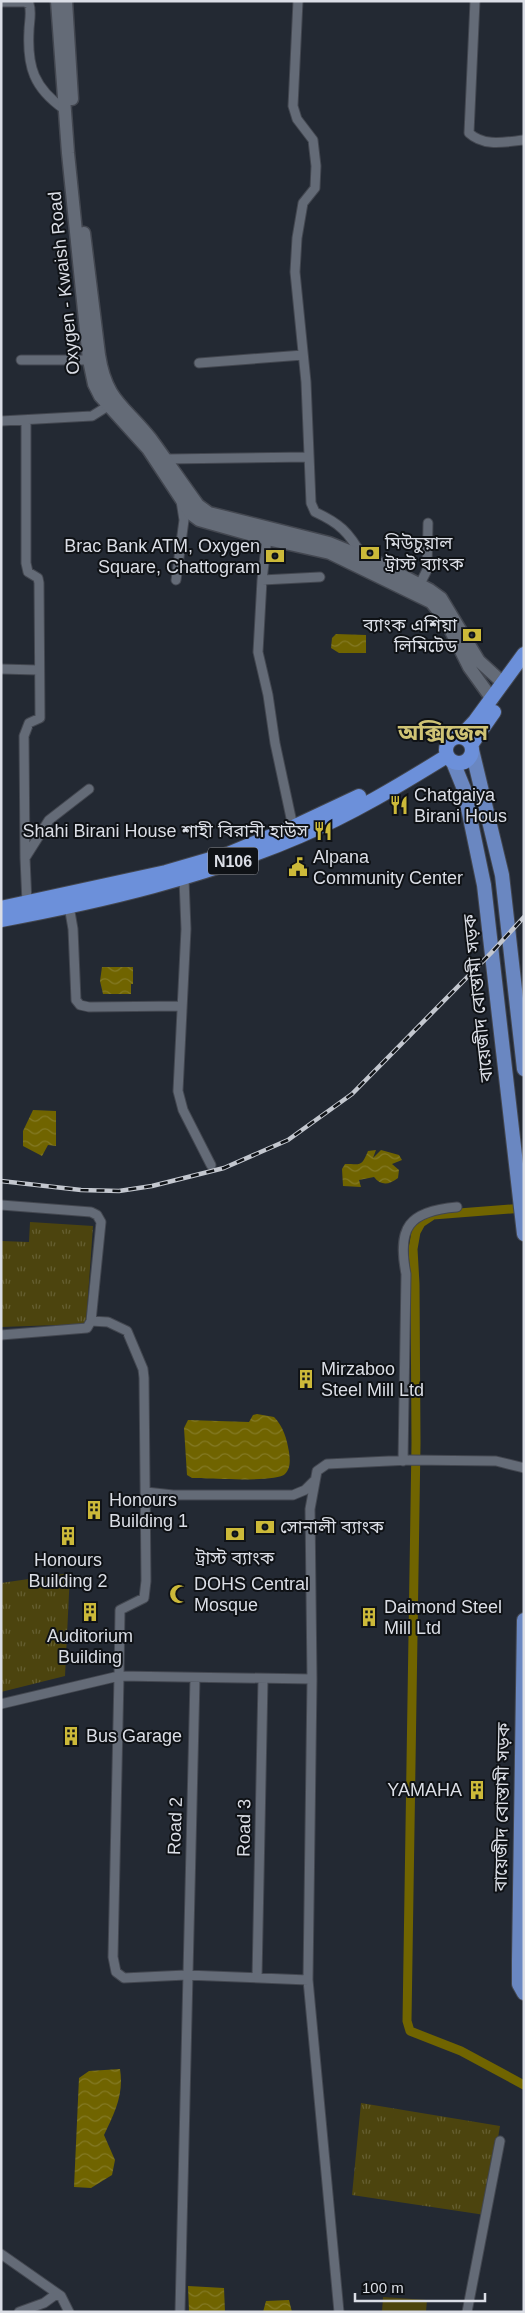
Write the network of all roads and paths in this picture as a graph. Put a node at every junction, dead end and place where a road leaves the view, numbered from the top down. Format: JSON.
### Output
{"nodes":[{"id":1,"x":57,"y":1,"type":"edge"},
{"id":2,"x":66,"y":1,"type":"edge"},
{"id":3,"x":298,"y":1,"type":"edge"},
{"id":4,"x":475,"y":1,"type":"edge"},
{"id":5,"x":1,"y":2,"type":"edge"},
{"id":6,"x":64,"y":109,"type":"junction"},
{"id":7,"x":524,"y":140,"type":"edge"},
{"id":8,"x":303,"y":355,"type":"junction"},
{"id":9,"x":21,"y":360,"type":"dead end"},
{"id":10,"x":89,"y":360,"type":"junction"},
{"id":11,"x":199,"y":363,"type":"dead end"},
{"id":12,"x":108,"y":406,"type":"junction"},
{"id":13,"x":26,"y":420,"type":"junction"},
{"id":14,"x":1,"y":421,"type":"edge"},
{"id":15,"x":309,"y":457,"type":"junction"},
{"id":16,"x":166,"y":459,"type":"junction"},
{"id":17,"x":180,"y":497,"type":"junction"},
{"id":18,"x":428,"y":523,"type":"dead end"},
{"id":19,"x":267,"y":539,"type":"junction"},
{"id":20,"x":362,"y":556,"type":"junction"},
{"id":21,"x":320,"y":577,"type":"dead end"},
{"id":22,"x":176,"y":580,"type":"dead end"},
{"id":23,"x":262,"y":580,"type":"junction"},
{"id":24,"x":420,"y":584,"type":"junction"},
{"id":25,"x":524,"y":654,"type":"edge"},
{"id":26,"x":1,"y":669,"type":"edge"},
{"id":27,"x":38,"y":670,"type":"junction"},
{"id":28,"x":524,"y":671,"type":"edge"},
{"id":29,"x":503,"y":683,"type":"junction"},
{"id":30,"x":492,"y":699,"type":"junction"},
{"id":31,"x":467,"y":744,"type":"junction"},
{"id":32,"x":449,"y":754,"type":"junction"},
{"id":33,"x":89,"y":789,"type":"dead end"},
{"id":34,"x":293,"y":827,"type":"junction"},
{"id":35,"x":25,"y":858,"type":"junction"},
{"id":36,"x":184,"y":879,"type":"junction"},
{"id":37,"x":27,"y":903,"type":"junction"},
{"id":38,"x":69,"y":906,"type":"junction"},
{"id":39,"x":1,"y":908,"type":"edge"},
{"id":40,"x":1,"y":920,"type":"edge"},
{"id":41,"x":181,"y":1006,"type":"junction"},
{"id":42,"x":524,"y":1069,"type":"edge"},
{"id":43,"x":211,"y":1165,"type":"dead end"},
{"id":44,"x":1,"y":1205,"type":"edge"},
{"id":45,"x":457,"y":1207,"type":"dead end"},
{"id":46,"x":523,"y":1223,"type":"edge"},
{"id":47,"x":524,"y":1234,"type":"edge"},
{"id":48,"x":91,"y":1321,"type":"junction"},
{"id":49,"x":1,"y":1335,"type":"edge"},
{"id":50,"x":407,"y":1460,"type":"junction"},
{"id":51,"x":524,"y":1468,"type":"edge"},
{"id":52,"x":315,"y":1480,"type":"junction"},
{"id":53,"x":146,"y":1492,"type":"junction"},
{"id":54,"x":524,"y":1620,"type":"edge"},
{"id":55,"x":119,"y":1676,"type":"junction"},
{"id":56,"x":195,"y":1678,"type":"junction"},
{"id":57,"x":264,"y":1679,"type":"junction"},
{"id":58,"x":312,"y":1679,"type":"junction"},
{"id":59,"x":1,"y":1704,"type":"edge"},
{"id":60,"x":186,"y":1975,"type":"junction"},
{"id":61,"x":257,"y":1978,"type":"junction"},
{"id":62,"x":308,"y":1980,"type":"junction"},
{"id":63,"x":524,"y":1993,"type":"edge"},
{"id":64,"x":500,"y":2141,"type":"dead end"},
{"id":65,"x":1,"y":2254,"type":"edge"},
{"id":66,"x":62,"y":2296,"type":"junction"},
{"id":67,"x":20,"y":2312,"type":"edge"},
{"id":68,"x":69,"y":2312,"type":"edge"},
{"id":69,"x":180,"y":2312,"type":"edge"},
{"id":70,"x":339,"y":2312,"type":"edge"},
{"id":71,"x":467,"y":2312,"type":"edge"}],
"edges":[{"from":1,"to":6,"type":"main road","name":"Oxygen - Kwaish Road"},
{"from":2,"to":16,"type":"main road","name":"Oxygen - Kwaish Road"},
{"from":3,"to":8,"type":"street"},
{"from":4,"to":7,"type":"street"},
{"from":5,"to":6,"type":"street"},
{"from":6,"to":10,"type":"main road","name":"Oxygen - Kwaish Road"},
{"from":8,"to":11,"type":"street"},
{"from":8,"to":15,"type":"street"},
{"from":9,"to":10,"type":"street"},
{"from":10,"to":12,"type":"main road","name":"Oxygen - Kwaish Road"},
{"from":12,"to":13,"type":"street"},
{"from":12,"to":17,"type":"main road","name":"Oxygen - Kwaish Road"},
{"from":13,"to":14,"type":"street"},
{"from":13,"to":27,"type":"street"},
{"from":15,"to":16,"type":"street"},
{"from":15,"to":20,"type":"street"},
{"from":16,"to":20,"type":"main road","name":"Oxygen - Kwaish Road"},
{"from":17,"to":19,"type":"main road","name":"Oxygen - Kwaish Road"},
{"from":17,"to":22,"type":"street"},
{"from":18,"to":24,"type":"street"},
{"from":19,"to":23,"type":"street"},
{"from":19,"to":30,"type":"main road","name":"Oxygen - Kwaish Road"},
{"from":20,"to":24,"type":"main road","name":"Oxygen - Kwaish Road"},
{"from":21,"to":23,"type":"street"},
{"from":23,"to":34,"type":"street"},
{"from":24,"to":29,"type":"main road","name":"Oxygen - Kwaish Road"},
{"from":25,"to":29,"type":"highway","number":"N106"},
{"from":26,"to":27,"type":"street"},
{"from":27,"to":35,"type":"street"},
{"from":28,"to":31,"type":"highway","number":"N106"},
{"from":29,"to":30,"type":"highway","number":"N106"},
{"from":30,"to":31,"type":"highway","number":"N106"},
{"from":31,"to":32,"type":"highway","number":"N106"},
{"from":31,"to":32,"type":"highway","number":"N106"},
{"from":31,"to":42,"type":"main road","name":"বায়েজীদ বোস্তামী সড়ক"},
{"from":32,"to":34,"type":"highway","number":"N106"},
{"from":32,"to":36,"type":"highway","number":"N106"},
{"from":32,"to":46,"type":"main road","name":"বায়েজীদ বোস্তামী সড়ক"},
{"from":33,"to":35,"type":"street"},
{"from":34,"to":37,"type":"highway","number":"N106"},
{"from":35,"to":37,"type":"street"},
{"from":36,"to":38,"type":"highway","number":"N106"},
{"from":36,"to":41,"type":"street"},
{"from":37,"to":39,"type":"highway","number":"N106"},
{"from":38,"to":40,"type":"highway","number":"N106"},
{"from":38,"to":41,"type":"street"},
{"from":41,"to":43,"type":"street"},
{"from":44,"to":48,"type":"street"},
{"from":45,"to":50,"type":"street"},
{"from":46,"to":47,"type":"main road","name":"বায়েজীদ বোস্তামী সড়ক"},
{"from":48,"to":49,"type":"street"},
{"from":48,"to":53,"type":"street"},
{"from":50,"to":51,"type":"street"},
{"from":50,"to":52,"type":"street"},
{"from":52,"to":53,"type":"street"},
{"from":52,"to":58,"type":"street"},
{"from":53,"to":55,"type":"street"},
{"from":54,"to":63,"type":"main road","name":"বায়েজীদ বোস্তামী সড়ক"},
{"from":55,"to":56,"type":"street"},
{"from":55,"to":59,"type":"street"},
{"from":55,"to":60,"type":"street"},
{"from":56,"to":57,"type":"street"},
{"from":56,"to":60,"type":"street","name":"Road 2"},
{"from":57,"to":58,"type":"street"},
{"from":57,"to":61,"type":"street","name":"Road 3"},
{"from":58,"to":62,"type":"street"},
{"from":60,"to":61,"type":"street"},
{"from":60,"to":69,"type":"street","name":"Road 2"},
{"from":61,"to":62,"type":"street"},
{"from":62,"to":70,"type":"street"},
{"from":64,"to":71,"type":"street"},
{"from":65,"to":66,"type":"street"},
{"from":66,"to":67,"type":"street"},
{"from":66,"to":68,"type":"street"}]}
